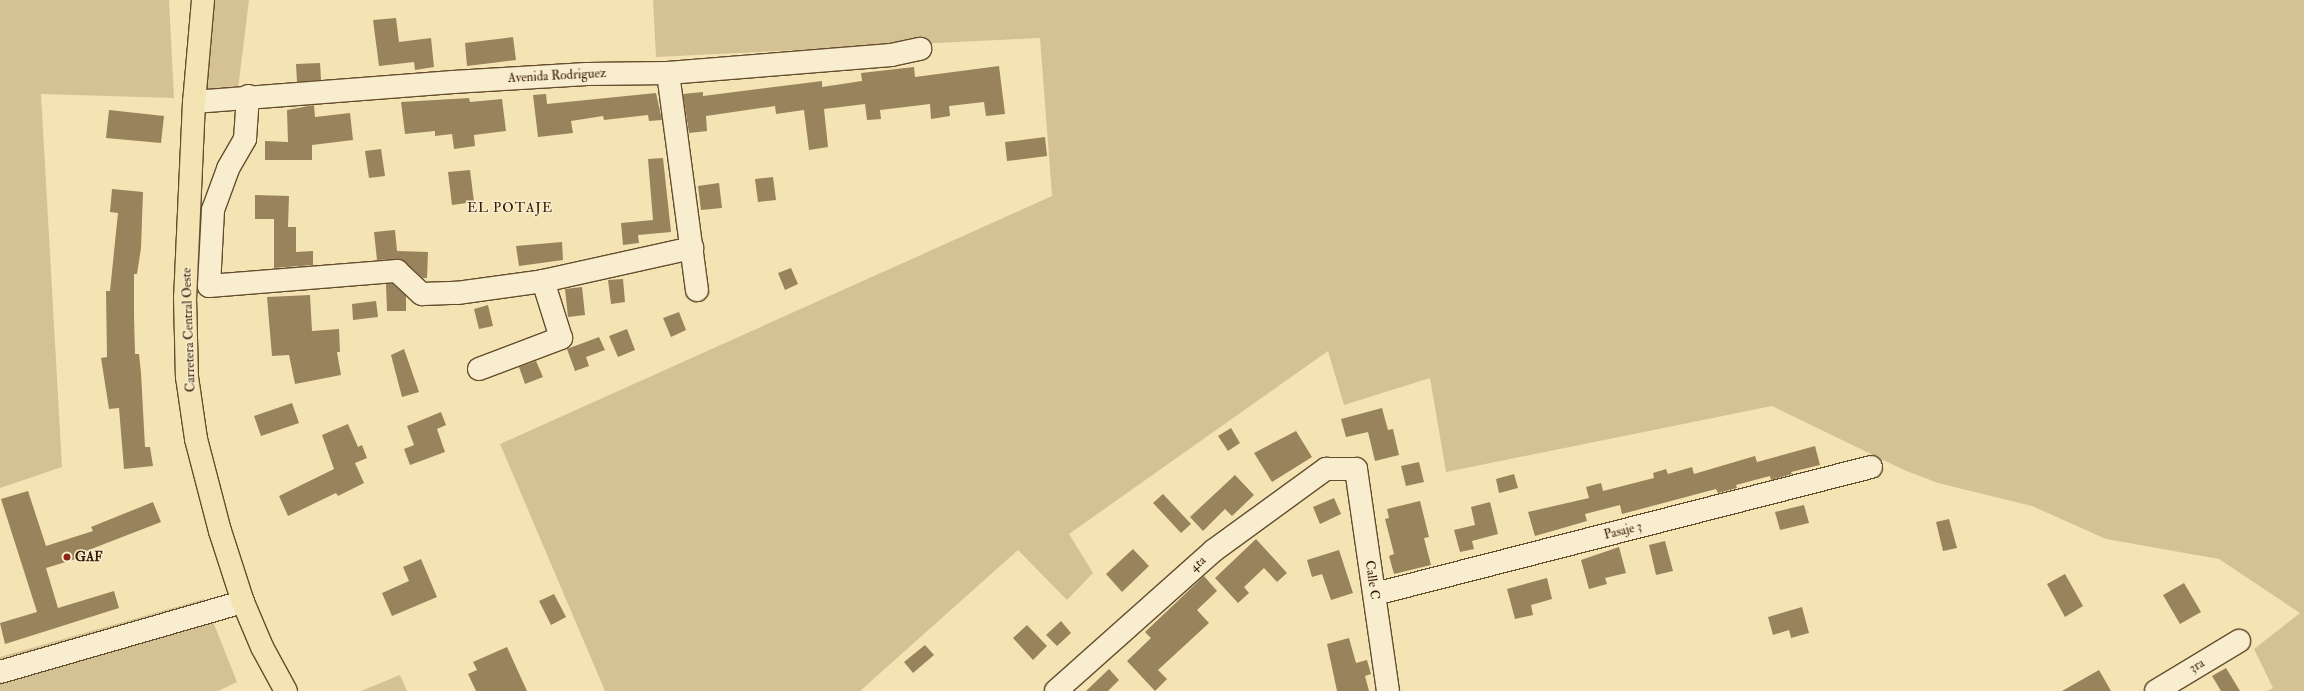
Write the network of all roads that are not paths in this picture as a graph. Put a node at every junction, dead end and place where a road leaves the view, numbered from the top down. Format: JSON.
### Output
{"nodes":[{"id":1,"x":203,"y":0,"type":"edge"},
{"id":2,"x":920,"y":49,"type":"dead end"},
{"id":3,"x":668,"y":73,"type":"junction"},
{"id":4,"x":248,"y":96,"type":"junction"},
{"id":5,"x":194,"y":102,"type":"junction"},
{"id":6,"x":692,"y":248,"type":"junction"},
{"id":7,"x":543,"y":281,"type":"junction"},
{"id":8,"x":697,"y":290,"type":"dead end"},
{"id":9,"x":479,"y":369,"type":"dead end"},
{"id":10,"x":1871,"y":467,"type":"dead end"},
{"id":11,"x":1356,"y":469,"type":"joint"},
{"id":12,"x":1374,"y":594,"type":"junction"},
{"id":13,"x":243,"y":602,"type":"junction"},
{"id":14,"x":2239,"y":641,"type":"dead end"},
{"id":15,"x":0,"y":672,"type":"edge"},
{"id":16,"x":286,"y":691,"type":"edge"},
{"id":17,"x":1056,"y":691,"type":"edge"},
{"id":18,"x":1388,"y":691,"type":"edge"},
{"id":19,"x":2156,"y":691,"type":"edge"}],
"edges":[{"from":1,"to":5,"type":"main road","name":"Carretera Central Oeste"},
{"from":2,"to":3,"type":"street","name":"Avenida Rodriguez"},
{"from":3,"to":4,"type":"street","name":"Avenida Rodriguez"},
{"from":3,"to":6,"type":"street"},
{"from":4,"to":5,"type":"street","name":"Avenida Rodriguez"},
{"from":4,"to":7,"type":"street"},
{"from":5,"to":13,"type":"main road","name":"Carretera Central Oeste"},
{"from":6,"to":7,"type":"street"},
{"from":6,"to":8,"type":"street"},
{"from":7,"to":9,"type":"street"},
{"from":10,"to":12,"type":"street","name":"Pasaje 3"},
{"from":11,"to":12,"type":"street","name":"Calle C"},
{"from":11,"to":17,"type":"street","name":"4ta"},
{"from":12,"to":18,"type":"street","name":"Calle C"},
{"from":13,"to":15,"type":"street"},
{"from":13,"to":16,"type":"main road","name":"Carretera Central Oeste"},
{"from":14,"to":19,"type":"street","name":"3ra"}]}
